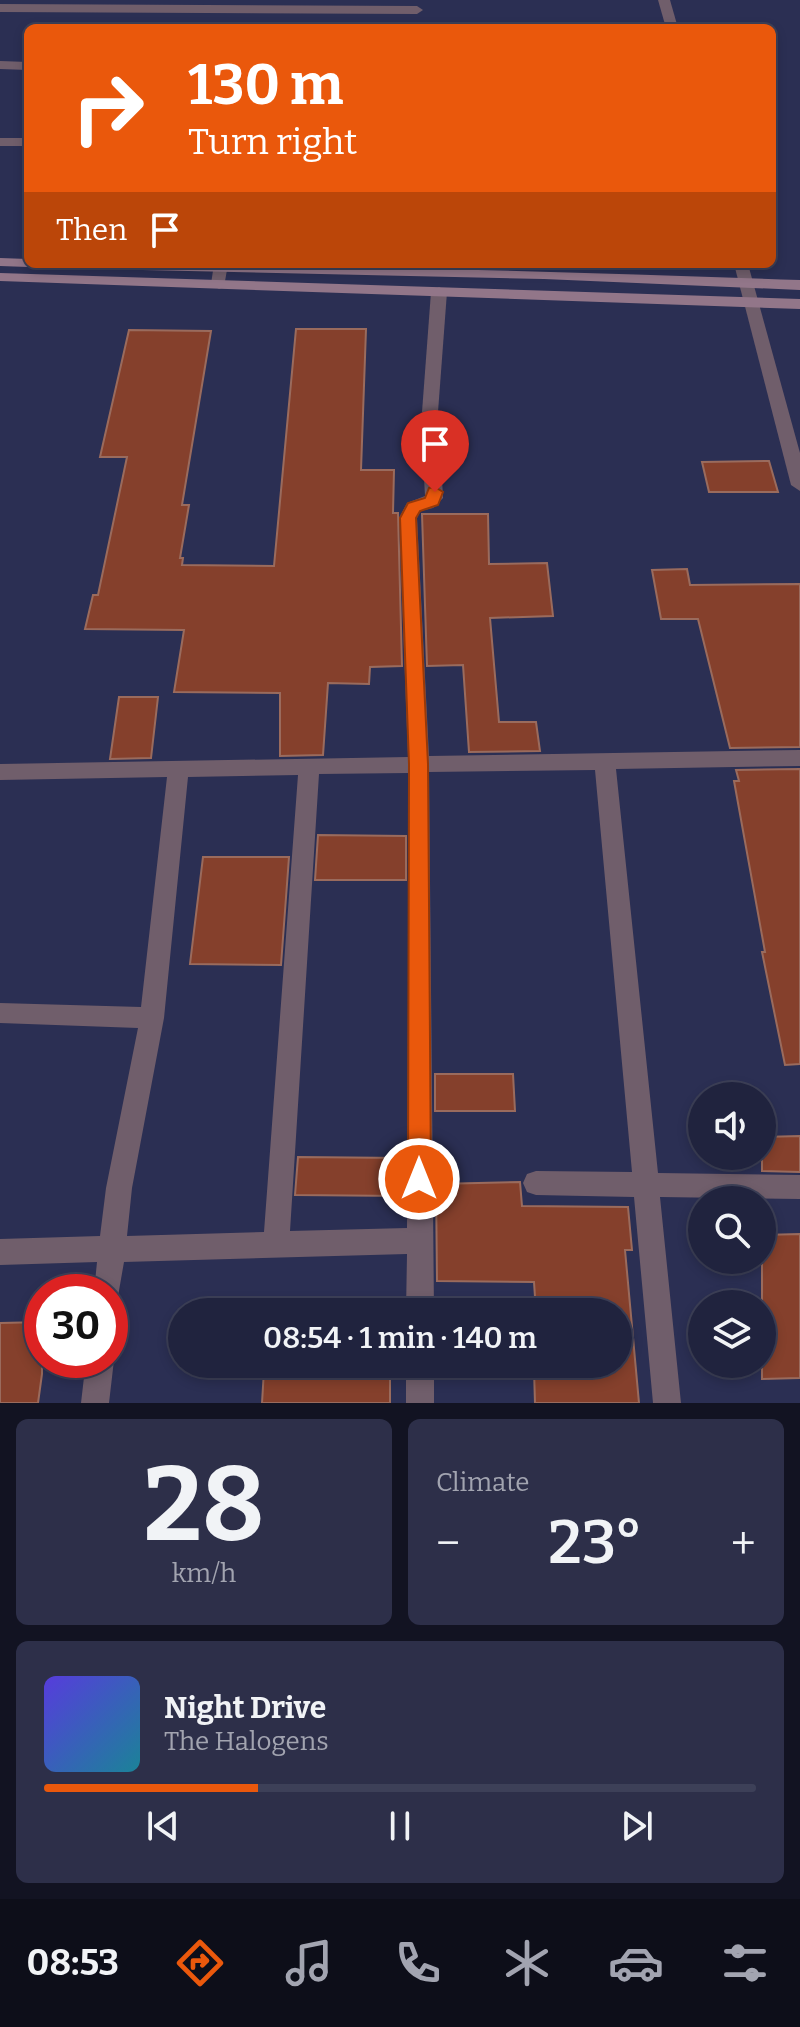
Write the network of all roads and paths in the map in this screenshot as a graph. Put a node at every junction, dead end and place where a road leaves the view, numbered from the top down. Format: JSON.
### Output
{"nodes":[{"id":1,"x":664,"y":0,"type":"edge"},
{"id":2,"x":0,"y":8,"type":"edge"},
{"id":3,"x":258,"y":10,"type":"edge"},
{"id":4,"x":417,"y":10,"type":"dead end"},
{"id":5,"x":671,"y":24,"type":"edge"},
{"id":6,"x":0,"y":65,"type":"edge"},
{"id":7,"x":24,"y":66,"type":"edge"},
{"id":8,"x":0,"y":142,"type":"edge"},
{"id":9,"x":24,"y":142,"type":"edge"},
{"id":10,"x":0,"y":262,"type":"edge"},
{"id":11,"x":24,"y":263,"type":"edge"},
{"id":12,"x":221,"y":268,"type":"edge"},
{"id":13,"x":283,"y":268,"type":"edge"},
{"id":14,"x":742,"y":268,"type":"edge"},
{"id":15,"x":0,"y":277,"type":"edge"},
{"id":16,"x":746,"y":283,"type":"junction"},
{"id":17,"x":219,"y":284,"type":"junction"},
{"id":18,"x":800,"y":285,"type":"edge"},
{"id":19,"x":439,"y":292,"type":"junction"},
{"id":20,"x":751,"y":302,"type":"junction"},
{"id":21,"x":800,"y":304,"type":"edge"},
{"id":22,"x":430,"y":412,"type":"dead end"},
{"id":23,"x":432,"y":460,"type":"dead end"},
{"id":24,"x":800,"y":485,"type":"edge"},
{"id":25,"x":800,"y":758,"type":"edge"},
{"id":26,"x":605,"y":761,"type":"junction"},
{"id":27,"x":419,"y":764,"type":"junction"},
{"id":28,"x":309,"y":767,"type":"junction"},
{"id":29,"x":178,"y":769,"type":"junction"},
{"id":30,"x":0,"y":772,"type":"edge"},
{"id":31,"x":0,"y":1013,"type":"edge"},
{"id":32,"x":152,"y":1018,"type":"junction"},
{"id":33,"x":536,"y":1183,"type":"dead end"},
{"id":34,"x":644,"y":1187,"type":"junction"},
{"id":35,"x":800,"y":1187,"type":"edge"},
{"id":36,"x":420,"y":1241,"type":"junction"},
{"id":37,"x":276,"y":1245,"type":"junction"},
{"id":38,"x":112,"y":1249,"type":"junction"},
{"id":39,"x":0,"y":1252,"type":"edge"},
{"id":40,"x":109,"y":1274,"type":"edge"},
{"id":41,"x":420,"y":1298,"type":"edge"},
{"id":42,"x":98,"y":1378,"type":"edge"},
{"id":43,"x":420,"y":1378,"type":"edge"},
{"id":44,"x":95,"y":1403,"type":"edge"},
{"id":45,"x":420,"y":1403,"type":"edge"},
{"id":46,"x":667,"y":1403,"type":"edge"}],
"edges":[{"from":1,"to":5,"type":"street"},
{"from":2,"to":3,"type":"street"},
{"from":3,"to":4,"type":"street"},
{"from":6,"to":7,"type":"street"},
{"from":8,"to":9,"type":"street"},
{"from":10,"to":11,"type":"main road"},
{"from":12,"to":17,"type":"street"},
{"from":13,"to":16,"type":"main road"},
{"from":14,"to":16,"type":"street"},
{"from":15,"to":17,"type":"main road"},
{"from":16,"to":18,"type":"main road"},
{"from":16,"to":20,"type":"street"},
{"from":17,"to":19,"type":"main road"},
{"from":19,"to":20,"type":"main road"},
{"from":19,"to":22,"type":"street"},
{"from":20,"to":21,"type":"main road"},
{"from":20,"to":24,"type":"street"},
{"from":23,"to":27,"type":"street"},
{"from":25,"to":26,"type":"street"},
{"from":26,"to":27,"type":"street"},
{"from":26,"to":34,"type":"street"},
{"from":27,"to":28,"type":"street"},
{"from":27,"to":36,"type":"street"},
{"from":28,"to":29,"type":"street"},
{"from":28,"to":37,"type":"street"},
{"from":29,"to":30,"type":"street"},
{"from":29,"to":32,"type":"street"},
{"from":31,"to":32,"type":"street"},
{"from":32,"to":38,"type":"street"},
{"from":33,"to":34,"type":"street"},
{"from":34,"to":35,"type":"street"},
{"from":34,"to":46,"type":"street"},
{"from":36,"to":37,"type":"street"},
{"from":36,"to":41,"type":"street"},
{"from":37,"to":38,"type":"street"},
{"from":38,"to":39,"type":"street"},
{"from":38,"to":40,"type":"street"},
{"from":42,"to":44,"type":"street"},
{"from":43,"to":45,"type":"street"}]}
